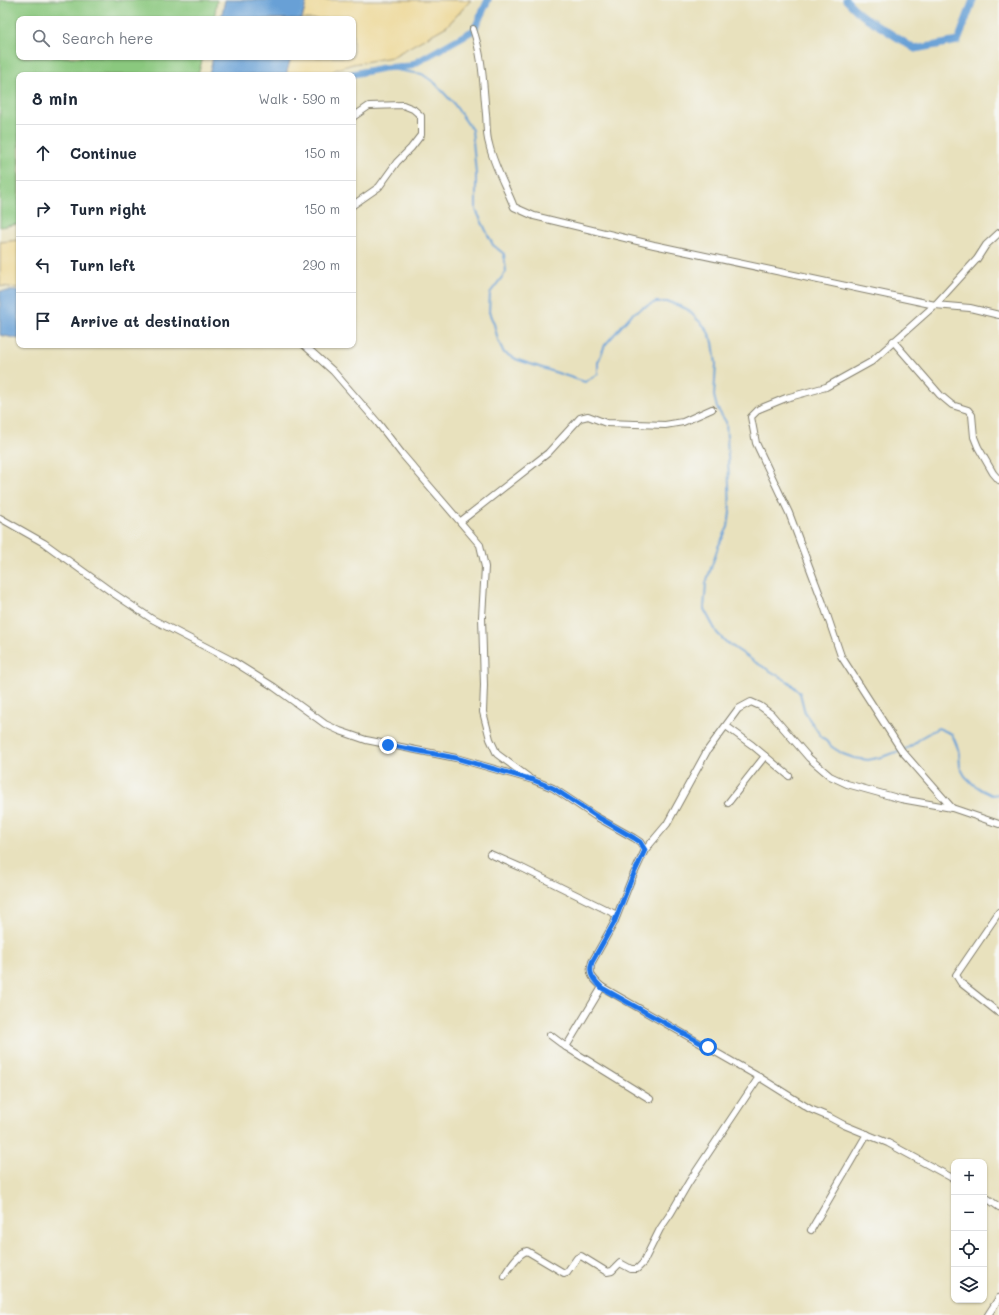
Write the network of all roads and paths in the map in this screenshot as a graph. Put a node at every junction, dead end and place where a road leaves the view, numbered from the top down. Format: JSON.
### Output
{"nodes":[{"id":1,"x":473,"y":29,"type":"dead end"},
{"id":2,"x":356,"y":115,"type":"edge"},
{"id":3,"x":356,"y":203,"type":"edge"},
{"id":4,"x":999,"y":233,"type":"edge"},
{"id":5,"x":935,"y":305,"type":"junction"},
{"id":6,"x":999,"y":315,"type":"edge"},
{"id":7,"x":893,"y":341,"type":"junction"},
{"id":8,"x":307,"y":348,"type":"edge"},
{"id":9,"x":712,"y":409,"type":"dead end"},
{"id":10,"x":999,"y":480,"type":"edge"},
{"id":11,"x":0,"y":518,"type":"edge"},
{"id":12,"x":461,"y":521,"type":"junction"},
{"id":13,"x":726,"y":726,"type":"junction"},
{"id":14,"x":765,"y":756,"type":"junction"},
{"id":15,"x":789,"y":776,"type":"dead end"},
{"id":16,"x":533,"y":780,"type":"junction"},
{"id":17,"x":728,"y":803,"type":"dead end"},
{"id":18,"x":952,"y":808,"type":"junction"},
{"id":19,"x":999,"y":824,"type":"edge"},
{"id":20,"x":645,"y":850,"type":"junction"},
{"id":21,"x":490,"y":854,"type":"dead end"},
{"id":22,"x":999,"y":912,"type":"edge"},
{"id":23,"x":617,"y":915,"type":"junction"},
{"id":24,"x":602,"y":988,"type":"junction"},
{"id":25,"x":999,"y":1013,"type":"edge"},
{"id":26,"x":550,"y":1035,"type":"dead end"},
{"id":27,"x":566,"y":1047,"type":"junction"},
{"id":28,"x":759,"y":1077,"type":"junction"},
{"id":29,"x":650,"y":1099,"type":"dead end"},
{"id":30,"x":867,"y":1134,"type":"junction"},
{"id":31,"x":951,"y":1177,"type":"edge"},
{"id":32,"x":987,"y":1198,"type":"edge"},
{"id":33,"x":999,"y":1206,"type":"edge"},
{"id":34,"x":811,"y":1230,"type":"dead end"},
{"id":35,"x":504,"y":1276,"type":"dead end"},
{"id":36,"x":999,"y":1298,"type":"edge"},
{"id":37,"x":988,"y":1315,"type":"edge"}],
"edges":[{"from":1,"to":5,"type":"street"},
{"from":2,"to":3,"type":"street"},
{"from":4,"to":5,"type":"street"},
{"from":5,"to":6,"type":"street"},
{"from":5,"to":7,"type":"street"},
{"from":7,"to":10,"type":"street"},
{"from":7,"to":18,"type":"street"},
{"from":8,"to":12,"type":"street"},
{"from":9,"to":12,"type":"street"},
{"from":11,"to":16,"type":"street"},
{"from":12,"to":16,"type":"street"},
{"from":13,"to":14,"type":"street"},
{"from":13,"to":18,"type":"street"},
{"from":13,"to":20,"type":"street"},
{"from":14,"to":15,"type":"street"},
{"from":14,"to":17,"type":"street"},
{"from":16,"to":20,"type":"street"},
{"from":18,"to":19,"type":"street"},
{"from":20,"to":23,"type":"street"},
{"from":21,"to":23,"type":"street"},
{"from":22,"to":25,"type":"street"},
{"from":23,"to":24,"type":"street"},
{"from":24,"to":27,"type":"street"},
{"from":24,"to":28,"type":"street"},
{"from":26,"to":27,"type":"street"},
{"from":27,"to":29,"type":"street"},
{"from":28,"to":30,"type":"street"},
{"from":28,"to":35,"type":"street"},
{"from":30,"to":31,"type":"street"},
{"from":30,"to":34,"type":"street"},
{"from":32,"to":33,"type":"street"},
{"from":36,"to":37,"type":"street"}]}
